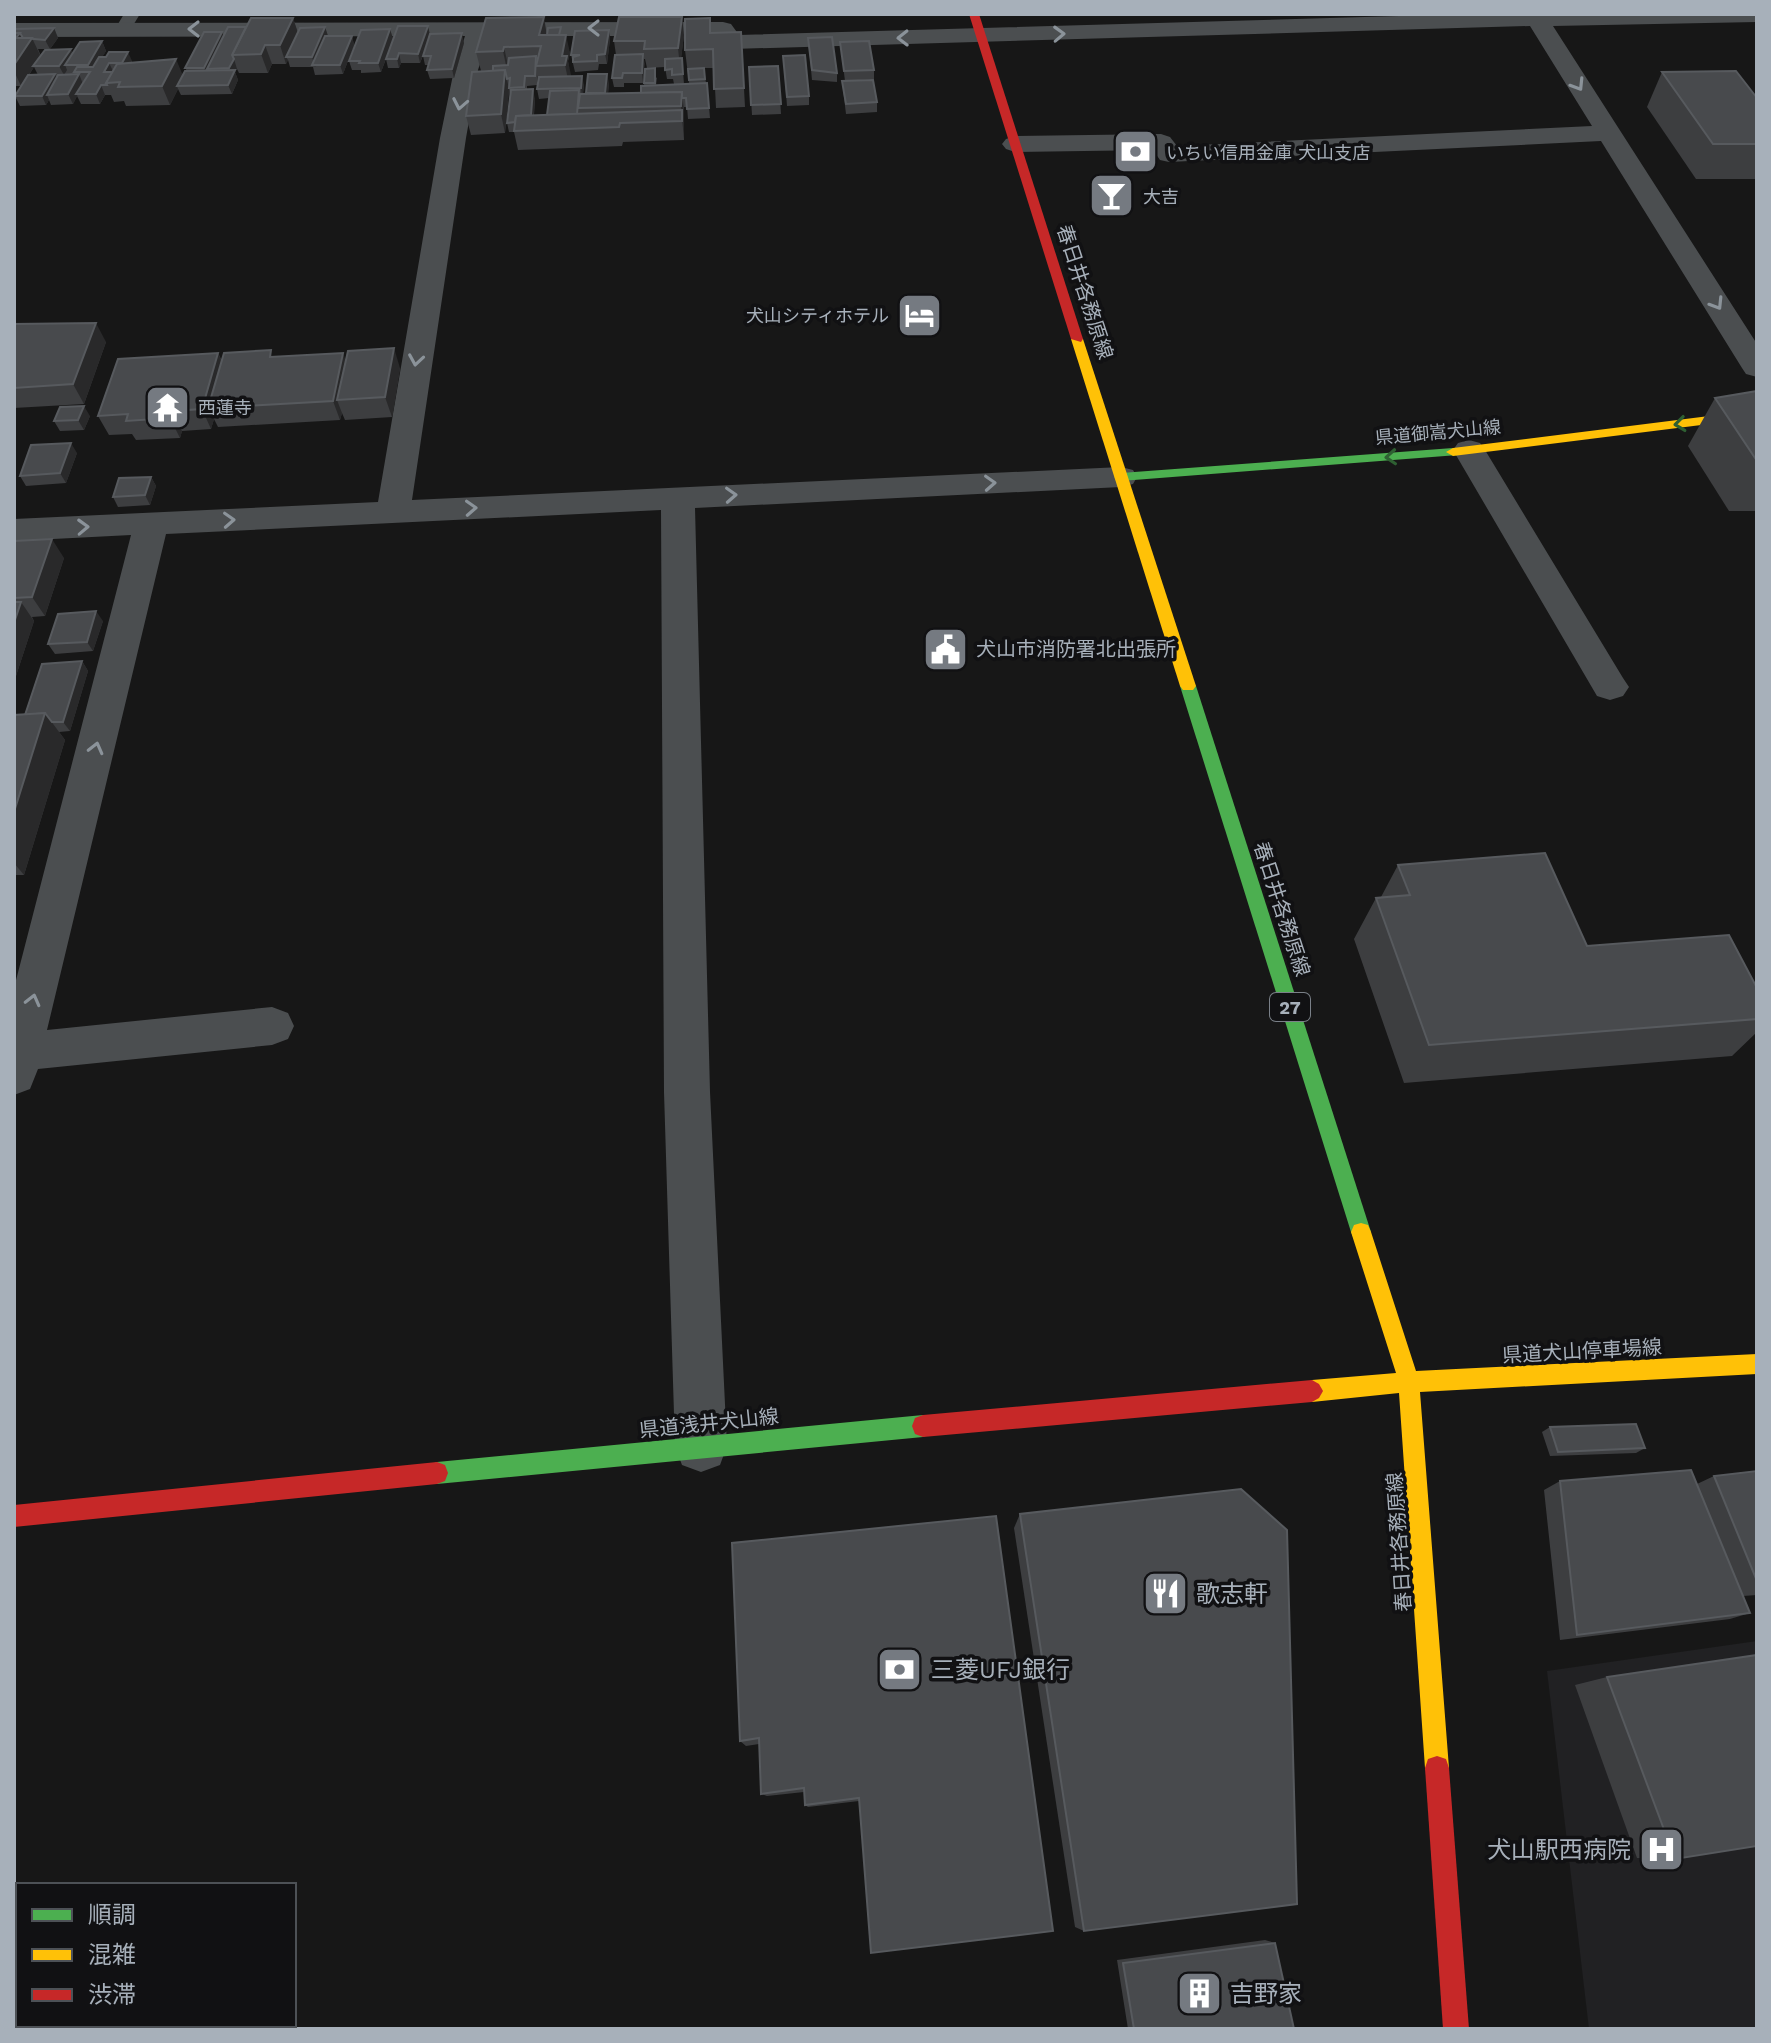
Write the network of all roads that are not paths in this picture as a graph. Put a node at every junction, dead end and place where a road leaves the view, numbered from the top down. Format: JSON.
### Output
{"nodes":[{"id":1,"x":1757,"y":15,"type":"edge"},
{"id":2,"x":1535,"y":16,"type":"edge"},
{"id":3,"x":667,"y":21,"type":"edge"},
{"id":4,"x":128,"y":22,"type":"edge"},
{"id":5,"x":22,"y":25,"type":"edge"},
{"id":6,"x":978,"y":25,"type":"edge"},
{"id":7,"x":480,"y":28,"type":"junction"},
{"id":8,"x":1609,"y":133,"type":"junction"},
{"id":9,"x":1015,"y":144,"type":"junction"},
{"id":10,"x":1757,"y":368,"type":"edge"},
{"id":11,"x":1757,"y":414,"type":"edge"},
{"id":12,"x":1469,"y":450,"type":"junction"},
{"id":13,"x":1121,"y":477,"type":"junction"},
{"id":14,"x":678,"y":497,"type":"junction"},
{"id":15,"x":393,"y":512,"type":"junction"},
{"id":16,"x":151,"y":524,"type":"junction"},
{"id":17,"x":14,"y":530,"type":"edge"},
{"id":18,"x":1610,"y":687,"type":"dead end"},
{"id":19,"x":272,"y":1026,"type":"dead end"},
{"id":20,"x":17,"y":1064,"type":"edge"},
{"id":21,"x":1757,"y":1364,"type":"edge"},
{"id":22,"x":1409,"y":1382,"type":"junction"},
{"id":23,"x":701,"y":1446,"type":"junction"},
{"id":24,"x":14,"y":1516,"type":"edge"},
{"id":25,"x":1456,"y":2029,"type":"edge"}],
"edges":[{"from":1,"to":2,"type":"street"},
{"from":6,"to":2,"type":"street","one_way":true},
{"from":2,"to":8,"type":"street","one_way":true},
{"from":6,"to":3,"type":"street","one_way":true},
{"from":3,"to":7,"type":"street","one_way":true},
{"from":4,"to":5,"type":"street"},
{"from":7,"to":4,"type":"street","one_way":true},
{"from":6,"to":9,"type":"main road","name":"春日井各務原線","number":"27"},
{"from":7,"to":15,"type":"street","one_way":true},
{"from":8,"to":9,"type":"street"},
{"from":8,"to":10,"type":"street","one_way":true},
{"from":9,"to":13,"type":"main road","name":"春日井各務原線","number":"27"},
{"from":11,"to":12,"type":"main road","name":"県道御嵩犬山線","one_way":true},
{"from":12,"to":13,"type":"main road","name":"県道御嵩犬山線","one_way":true},
{"from":12,"to":18,"type":"street"},
{"from":14,"to":13,"type":"street","one_way":true},
{"from":13,"to":22,"type":"main road","name":"春日井各務原線","number":"27"},
{"from":15,"to":14,"type":"street","one_way":true},
{"from":14,"to":23,"type":"street"},
{"from":16,"to":15,"type":"street","one_way":true},
{"from":17,"to":16,"type":"street","one_way":true},
{"from":20,"to":16,"type":"street","one_way":true},
{"from":19,"to":20,"type":"street"},
{"from":21,"to":22,"type":"main road","name":"県道犬山停車場線"},
{"from":22,"to":23,"type":"main road","name":"県道浅井犬山線"},
{"from":22,"to":25,"type":"main road","name":"春日井各務原線","number":"27"},
{"from":23,"to":24,"type":"main road","name":"県道浅井犬山線"}]}
